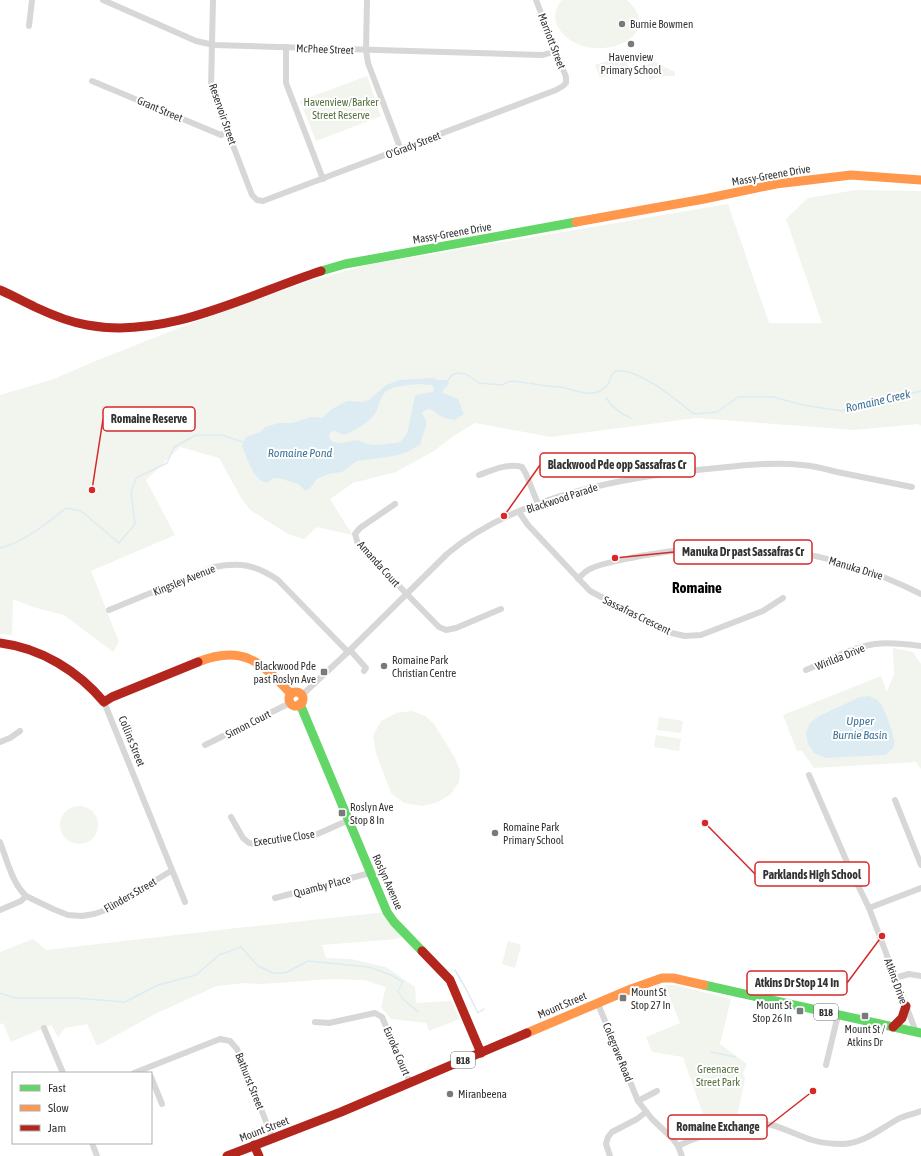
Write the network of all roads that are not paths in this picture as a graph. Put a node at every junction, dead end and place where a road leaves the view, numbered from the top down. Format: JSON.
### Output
{"nodes":[{"id":1,"x":32,"y":0,"type":"edge"},
{"id":2,"x":103,"y":0,"type":"edge"},
{"id":3,"x":213,"y":0,"type":"edge"},
{"id":4,"x":368,"y":0,"type":"edge"},
{"id":5,"x":536,"y":0,"type":"edge"},
{"id":6,"x":29,"y":26,"type":"dead end"},
{"id":7,"x":212,"y":45,"type":"junction"},
{"id":8,"x":286,"y":47,"type":"junction"},
{"id":9,"x":366,"y":50,"type":"junction"},
{"id":10,"x":556,"y":51,"type":"junction"},
{"id":11,"x":92,"y":81,"type":"dead end"},
{"id":12,"x":566,"y":83,"type":"joint"},
{"id":13,"x":227,"y":131,"type":"junction"},
{"id":14,"x":401,"y":150,"type":"junction"},
{"id":15,"x":323,"y":179,"type":"junction"},
{"id":16,"x":921,"y":180,"type":"edge"},
{"id":17,"x":257,"y":200,"type":"joint"},
{"id":18,"x":0,"y":290,"type":"edge"},
{"id":19,"x":479,"y":475,"type":"dead end"},
{"id":20,"x":912,"y":487,"type":"dead end"},
{"id":21,"x":394,"y":504,"type":"dead end"},
{"id":22,"x":538,"y":504,"type":"junction"},
{"id":23,"x":519,"y":512,"type":"junction"},
{"id":24,"x":578,"y":578,"type":"junction"},
{"id":25,"x":407,"y":594,"type":"junction"},
{"id":26,"x":921,"y":594,"type":"edge"},
{"id":27,"x":783,"y":598,"type":"dead end"},
{"id":28,"x":501,"y":609,"type":"dead end"},
{"id":29,"x":110,"y":610,"type":"dead end"},
{"id":30,"x":0,"y":643,"type":"edge"},
{"id":31,"x":921,"y":646,"type":"edge"},
{"id":32,"x":349,"y":651,"type":"junction"},
{"id":33,"x":806,"y":670,"type":"dead end"},
{"id":34,"x":364,"y":671,"type":"dead end"},
{"id":35,"x":291,"y":698,"type":"junction"},
{"id":36,"x":300,"y":700,"type":"junction"},
{"id":37,"x":104,"y":702,"type":"junction"},
{"id":38,"x":20,"y":731,"type":"dead end"},
{"id":39,"x":0,"y":742,"type":"edge"},
{"id":40,"x":205,"y":745,"type":"dead end"},
{"id":41,"x":810,"y":775,"type":"dead end"},
{"id":42,"x":895,"y":800,"type":"dead end"},
{"id":43,"x":231,"y":817,"type":"dead end"},
{"id":44,"x":349,"y":820,"type":"junction"},
{"id":45,"x":0,"y":842,"type":"edge"},
{"id":46,"x":921,"y":865,"type":"edge"},
{"id":47,"x":171,"y":871,"type":"junction"},
{"id":48,"x":370,"y":873,"type":"junction"},
{"id":49,"x":921,"y":888,"type":"edge"},
{"id":50,"x":26,"y":896,"type":"junction"},
{"id":51,"x":275,"y":898,"type":"dead end"},
{"id":52,"x":185,"y":902,"type":"dead end"},
{"id":53,"x":869,"y":908,"type":"junction"},
{"id":54,"x":0,"y":910,"type":"edge"},
{"id":55,"x":921,"y":976,"type":"edge"},
{"id":56,"x":895,"y":978,"type":"junction"},
{"id":57,"x":598,"y":1004,"type":"junction"},
{"id":58,"x":906,"y":1006,"type":"junction"},
{"id":59,"x":838,"y":1015,"type":"junction"},
{"id":60,"x":315,"y":1022,"type":"dead end"},
{"id":61,"x":893,"y":1027,"type":"junction"},
{"id":62,"x":44,"y":1028,"type":"dead end"},
{"id":63,"x":918,"y":1032,"type":"edge"},
{"id":64,"x":921,"y":1040,"type":"edge"},
{"id":65,"x":481,"y":1053,"type":"junction"},
{"id":66,"x":826,"y":1065,"type":"dead end"},
{"id":67,"x":148,"y":1070,"type":"edge"},
{"id":68,"x":63,"y":1072,"type":"edge"},
{"id":69,"x":152,"y":1079,"type":"edge"},
{"id":70,"x":410,"y":1083,"type":"junction"},
{"id":71,"x":657,"y":1091,"type":"dead end"},
{"id":72,"x":638,"y":1101,"type":"junction"},
{"id":73,"x":162,"y":1104,"type":"dead end"},
{"id":74,"x":921,"y":1111,"type":"edge"},
{"id":75,"x":646,"y":1112,"type":"junction"},
{"id":76,"x":273,"y":1139,"type":"junction"},
{"id":77,"x":92,"y":1144,"type":"edge"},
{"id":78,"x":254,"y":1145,"type":"junction"},
{"id":79,"x":678,"y":1146,"type":"junction"},
{"id":80,"x":97,"y":1156,"type":"edge"},
{"id":81,"x":227,"y":1156,"type":"edge"},
{"id":82,"x":259,"y":1156,"type":"edge"},
{"id":83,"x":610,"y":1156,"type":"edge"},
{"id":84,"x":682,"y":1156,"type":"edge"}],
"edges":[{"from":1,"to":6,"type":"street"},
{"from":2,"to":7,"type":"street","name":"McPhee Street"},
{"from":3,"to":7,"type":"street","name":"Reservoir Street"},
{"from":4,"to":9,"type":"street"},
{"from":5,"to":10,"type":"street","name":"Marriott Street"},
{"from":7,"to":8,"type":"street","name":"McPhee Street"},
{"from":7,"to":13,"type":"street","name":"Reservoir Street"},
{"from":8,"to":9,"type":"street","name":"McPhee Street"},
{"from":8,"to":15,"type":"street"},
{"from":9,"to":10,"type":"street","name":"McPhee Street"},
{"from":9,"to":14,"type":"street"},
{"from":10,"to":12,"type":"street","name":"Marriott Street"},
{"from":11,"to":13,"type":"street","name":"Grant Street"},
{"from":12,"to":14,"type":"street","name":"O'Grady Street"},
{"from":13,"to":17,"type":"street","name":"Reservoir Street"},
{"from":14,"to":15,"type":"street","name":"O'Grady Street"},
{"from":15,"to":17,"type":"street","name":"O'Grady Street"},
{"from":16,"to":18,"type":"main road","name":"Massy-Greene Drive"},
{"from":19,"to":22,"type":"street"},
{"from":20,"to":22,"type":"street","name":"Blackwood Parade"},
{"from":21,"to":25,"type":"street","name":"Amanda Court"},
{"from":22,"to":23,"type":"street","name":"Blackwood Parade"},
{"from":23,"to":24,"type":"street","name":"Sassafras Crescent"},
{"from":23,"to":25,"type":"street","name":"Blackwood Parade"},
{"from":24,"to":26,"type":"street","name":"Manuka Drive"},
{"from":24,"to":27,"type":"street","name":"Sassafras Crescent"},
{"from":25,"to":28,"type":"street"},
{"from":25,"to":32,"type":"street","name":"Blackwood Parade"},
{"from":29,"to":32,"type":"street","name":"Kingsley Avenue"},
{"from":30,"to":37,"type":"main road","name":"Collins Street"},
{"from":31,"to":33,"type":"street","name":"Wirilda Drive"},
{"from":32,"to":34,"type":"street","name":"Kingsley Avenue"},
{"from":32,"to":36,"type":"street","name":"Blackwood Parade"},
{"from":35,"to":36,"type":"main road"},
{"from":35,"to":37,"type":"main road"},
{"from":35,"to":40,"type":"street","name":"Simon Court"},
{"from":36,"to":44,"type":"main road","name":"Roslyn Avenue"},
{"from":37,"to":47,"type":"street","name":"Collins Street"},
{"from":38,"to":39,"type":"street"},
{"from":41,"to":53,"type":"street","name":"Atkins Drive"},
{"from":42,"to":46,"type":"street"},
{"from":43,"to":44,"type":"street","name":"Executive Close"},
{"from":44,"to":48,"type":"main road","name":"Roslyn Avenue"},
{"from":45,"to":50,"type":"street"},
{"from":47,"to":50,"type":"street","name":"Flinders Street"},
{"from":47,"to":52,"type":"street","name":"Collins Street"},
{"from":48,"to":51,"type":"street","name":"Quamby Place"},
{"from":48,"to":65,"type":"main road","name":"Roslyn Avenue"},
{"from":49,"to":53,"type":"street"},
{"from":50,"to":54,"type":"street"},
{"from":53,"to":56,"type":"street","name":"Atkins Drive"},
{"from":55,"to":56,"type":"street"},
{"from":56,"to":58,"type":"street","name":"Atkins Drive"},
{"from":57,"to":59,"type":"main road","name":"Mount Street","number":"B18"},
{"from":57,"to":65,"type":"main road","name":"Mount Street","number":"B18"},
{"from":57,"to":72,"type":"street","name":"Colegrave Road"},
{"from":58,"to":61,"type":"main road"},
{"from":58,"to":63,"type":"street","name":"Atkins Drive"},
{"from":59,"to":61,"type":"main road","name":"Mount Street","number":"B18"},
{"from":59,"to":66,"type":"street"},
{"from":60,"to":70,"type":"street","name":"Euroka Court"},
{"from":61,"to":63,"type":"main road","name":"Mount Street","number":"B18"},
{"from":62,"to":68,"type":"street"},
{"from":63,"to":64,"type":"main road"},
{"from":65,"to":70,"type":"main road","name":"Mount Street","number":"B18"},
{"from":67,"to":76,"type":"street","name":"Bathurst Street"},
{"from":69,"to":73,"type":"street"},
{"from":70,"to":76,"type":"main road","name":"Mount Street","number":"B18"},
{"from":71,"to":72,"type":"street"},
{"from":72,"to":75,"type":"street","name":"Colegrave Road"},
{"from":74,"to":79,"type":"street"},
{"from":75,"to":79,"type":"street","name":"Colegrave Road"},
{"from":75,"to":83,"type":"street"},
{"from":76,"to":78,"type":"main road","name":"Mount Street","number":"B18"},
{"from":77,"to":80,"type":"street"},
{"from":78,"to":81,"type":"main road","name":"Mount Street","number":"B18"},
{"from":78,"to":82,"type":"main road"},
{"from":79,"to":84,"type":"street","name":"Colegrave Road"}]}
